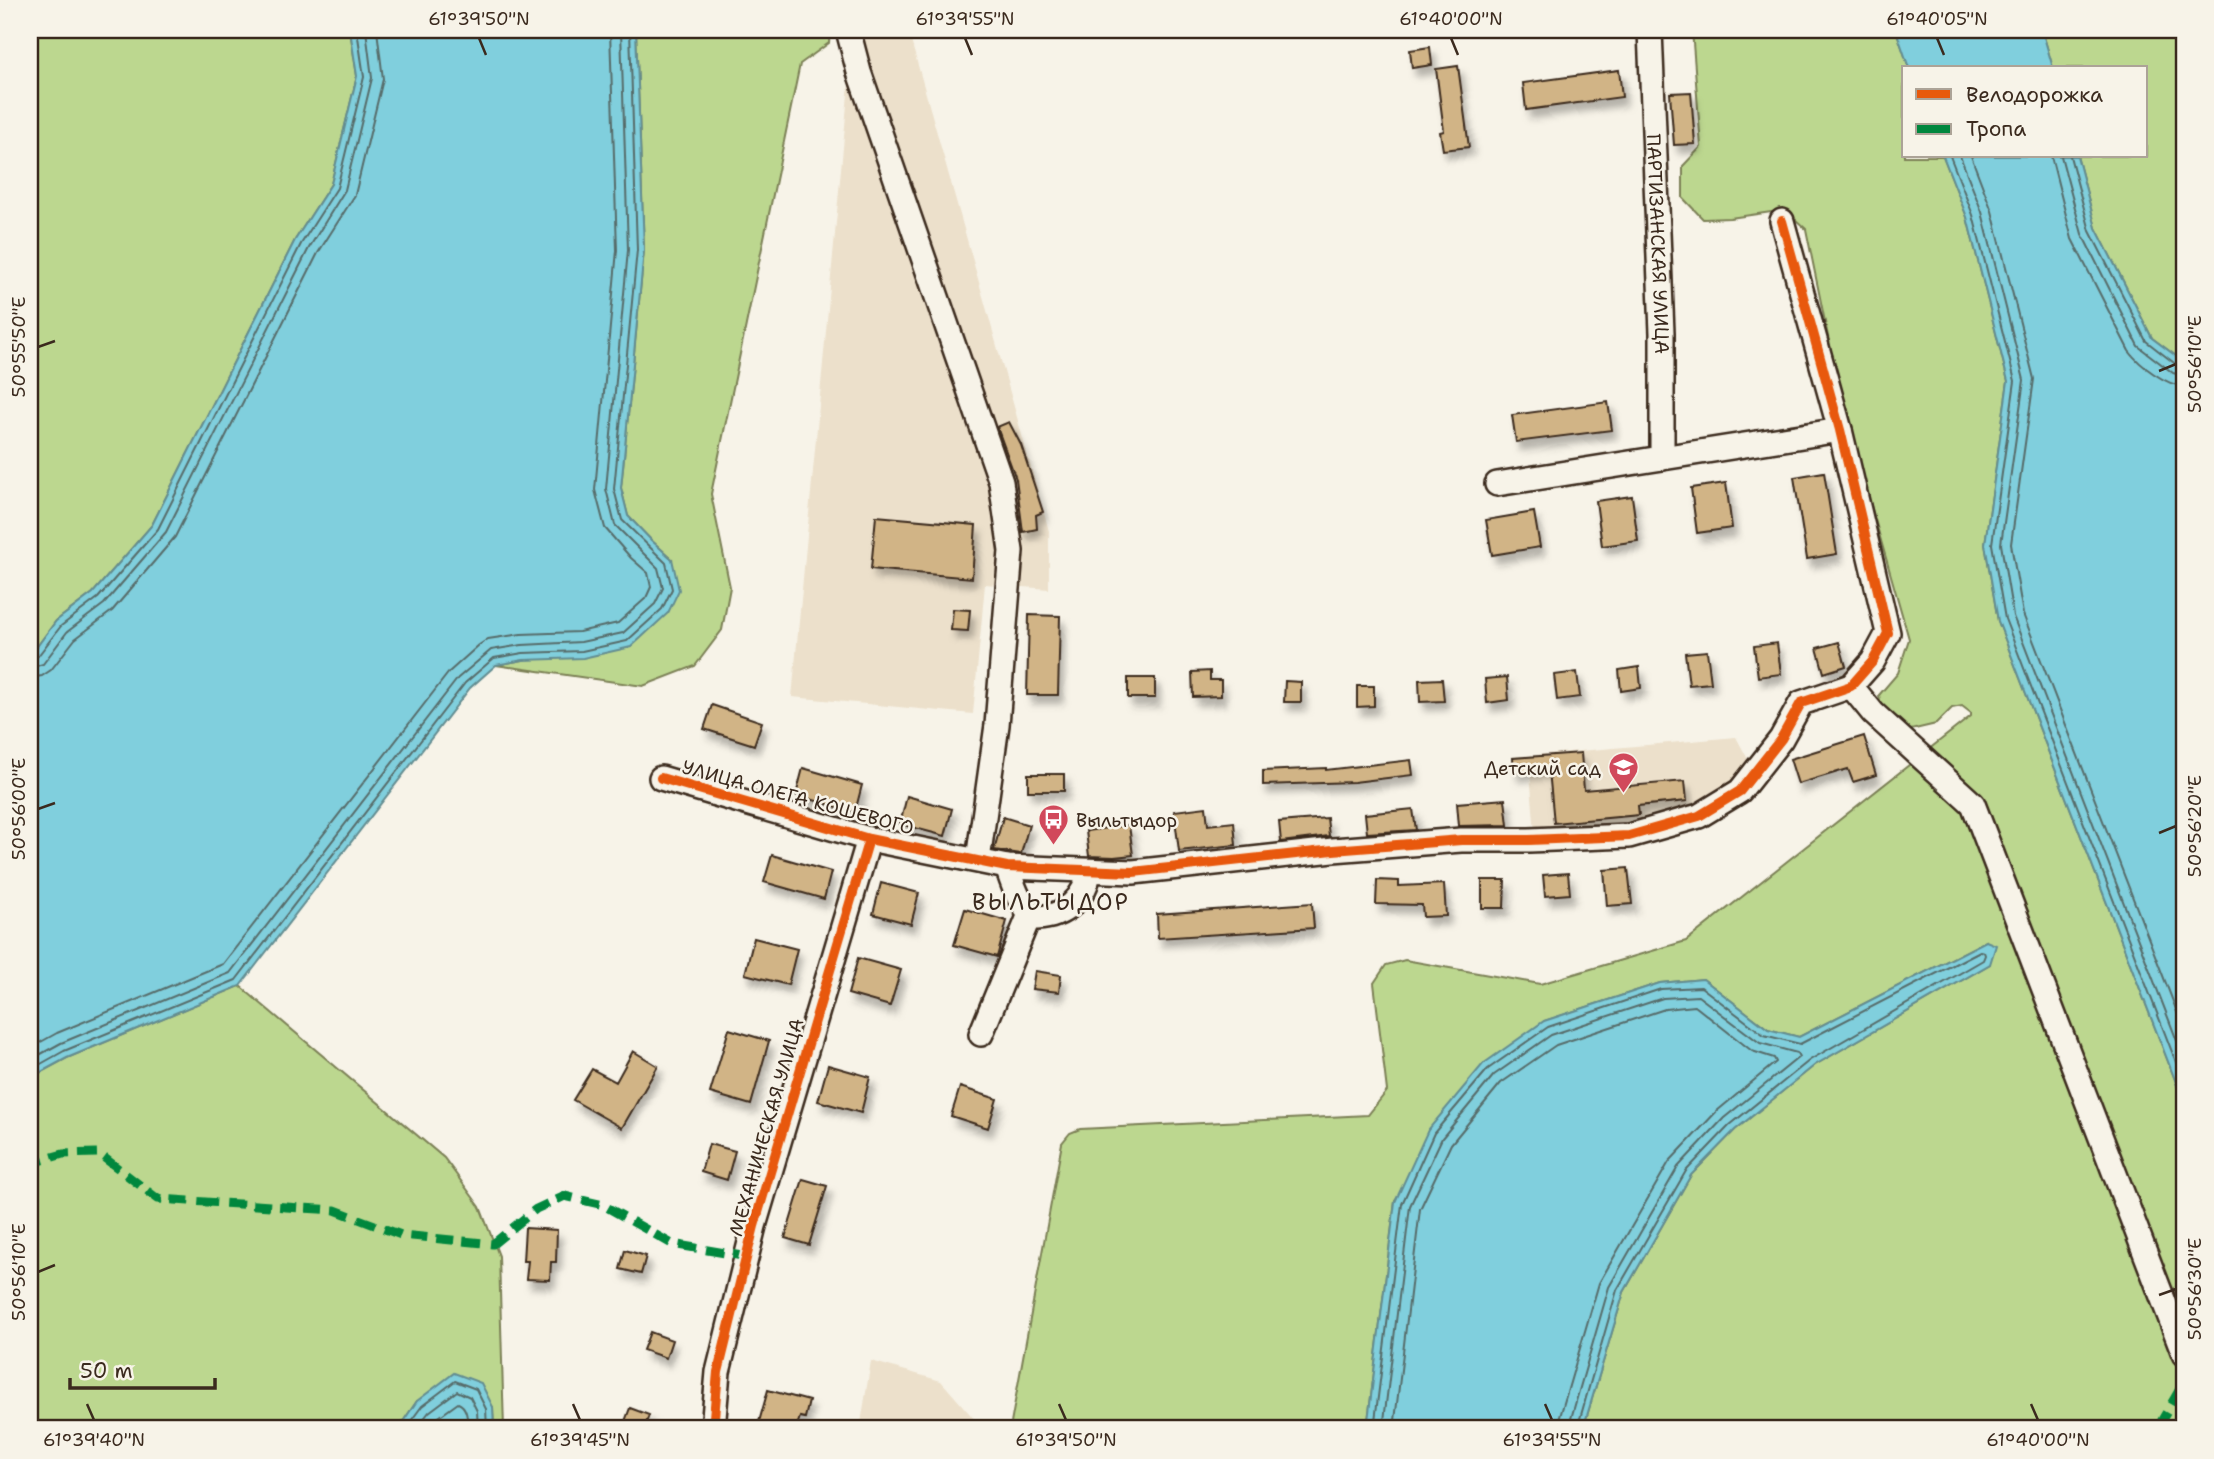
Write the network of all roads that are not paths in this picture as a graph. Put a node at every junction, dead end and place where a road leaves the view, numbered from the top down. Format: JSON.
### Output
{"nodes":[{"id":1,"x":848,"y":30,"type":"edge"},
{"id":2,"x":1650,"y":30,"type":"edge"},
{"id":3,"x":1782,"y":221,"type":"dead end"},
{"id":4,"x":1840,"y":430,"type":"junction"},
{"id":5,"x":1662,"y":458,"type":"junction"},
{"id":6,"x":1497,"y":484,"type":"dead end"},
{"id":7,"x":1851,"y":686,"type":"junction"},
{"id":8,"x":661,"y":778,"type":"dead end"},
{"id":9,"x":869,"y":839,"type":"junction"},
{"id":10,"x":978,"y":860,"type":"junction"},
{"id":11,"x":1007,"y":867,"type":"junction"},
{"id":12,"x":1088,"y":871,"type":"junction"},
{"id":13,"x":1030,"y":914,"type":"junction"},
{"id":14,"x":981,"y":1034,"type":"dead end"},
{"id":15,"x":2184,"y":1354,"type":"edge"},
{"id":16,"x":713,"y":1429,"type":"edge"}],
"edges":[{"from":1,"to":10,"type":"street"},
{"from":2,"to":5,"type":"street","name":"ПАРТИЗАНСКАЯ УЛИЦА"},
{"from":3,"to":4,"type":"street"},
{"from":4,"to":5,"type":"street"},
{"from":4,"to":7,"type":"street"},
{"from":5,"to":6,"type":"street"},
{"from":7,"to":12,"type":"street","name":"УЛИЦА ОЛЕГА КОШЕВОГО"},
{"from":7,"to":15,"type":"street"},
{"from":8,"to":9,"type":"street","name":"УЛИЦА ОЛЕГА КОШЕВОГО"},
{"from":9,"to":10,"type":"street","name":"УЛИЦА ОЛЕГА КОШЕВОГО"},
{"from":9,"to":16,"type":"street","name":"МЕХАНИЧЕСКАЯ УЛИЦА"},
{"from":10,"to":11,"type":"street","name":"УЛИЦА ОЛЕГА КОШЕВОГО"},
{"from":11,"to":12,"type":"street","name":"УЛИЦА ОЛЕГА КОШЕВОГО"},
{"from":11,"to":13,"type":"street"},
{"from":12,"to":13,"type":"street"},
{"from":13,"to":14,"type":"street"}]}
